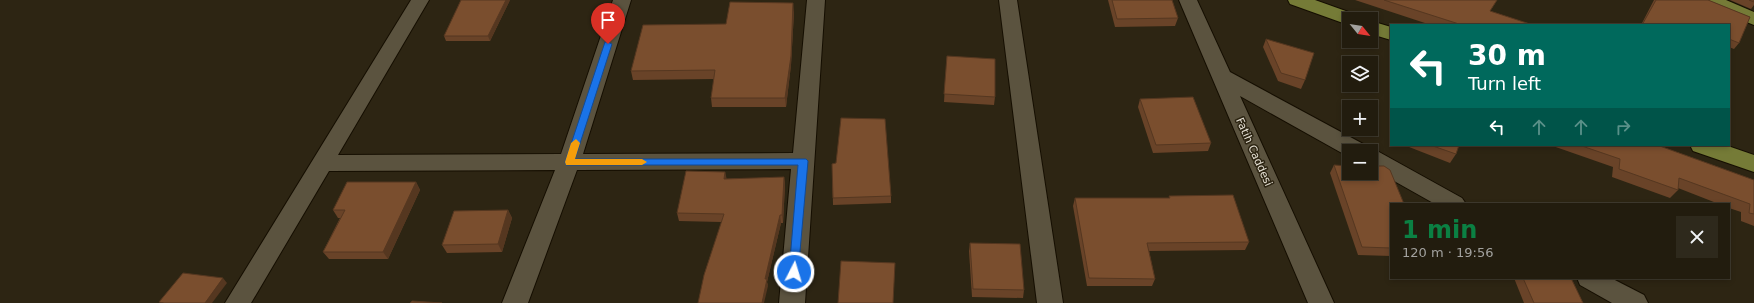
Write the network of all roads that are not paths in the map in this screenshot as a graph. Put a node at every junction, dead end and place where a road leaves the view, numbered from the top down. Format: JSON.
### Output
{"nodes":[{"id":1,"x":420,"y":0,"type":"edge"},
{"id":2,"x":622,"y":0,"type":"edge"},
{"id":3,"x":816,"y":0,"type":"edge"},
{"id":4,"x":1008,"y":0,"type":"edge"},
{"id":5,"x":1188,"y":0,"type":"edge"},
{"id":6,"x":1297,"y":0,"type":"edge"},
{"id":7,"x":1709,"y":0,"type":"edge"},
{"id":8,"x":1342,"y":16,"type":"edge"},
{"id":9,"x":1754,"y":19,"type":"edge"},
{"id":10,"x":1378,"y":29,"type":"edge"},
{"id":11,"x":1390,"y":34,"type":"edge"},
{"id":12,"x":1221,"y":76,"type":"junction"},
{"id":13,"x":1344,"y":144,"type":"edge"},
{"id":14,"x":1704,"y":146,"type":"edge"},
{"id":15,"x":803,"y":161,"type":"junction"},
{"id":16,"x":569,"y":162,"type":"junction"},
{"id":17,"x":1378,"y":162,"type":"edge"},
{"id":18,"x":322,"y":163,"type":"junction"},
{"id":19,"x":1754,"y":164,"type":"edge"},
{"id":20,"x":1452,"y":203,"type":"edge"},
{"id":21,"x":1591,"y":279,"type":"edge"},
{"id":22,"x":1625,"y":300,"type":"edge"},
{"id":23,"x":238,"y":303,"type":"edge"},
{"id":24,"x":515,"y":303,"type":"edge"},
{"id":25,"x":792,"y":303,"type":"edge"},
{"id":26,"x":1050,"y":303,"type":"edge"},
{"id":27,"x":1321,"y":303,"type":"edge"}],
"edges":[{"from":1,"to":18,"type":"street"},
{"from":2,"to":16,"type":"street"},
{"from":3,"to":15,"type":"street"},
{"from":4,"to":26,"type":"street"},
{"from":5,"to":12,"type":"street","name":"Fatih Caddesi"},
{"from":6,"to":8,"type":"main road"},
{"from":7,"to":9,"type":"main road"},
{"from":10,"to":11,"type":"main road"},
{"from":12,"to":13,"type":"street"},
{"from":12,"to":27,"type":"street","name":"Fatih Caddesi"},
{"from":14,"to":19,"type":"main road"},
{"from":15,"to":16,"type":"street"},
{"from":15,"to":25,"type":"street"},
{"from":16,"to":18,"type":"street"},
{"from":16,"to":24,"type":"street"},
{"from":17,"to":20,"type":"street"},
{"from":18,"to":23,"type":"street"},
{"from":21,"to":22,"type":"street"}]}
